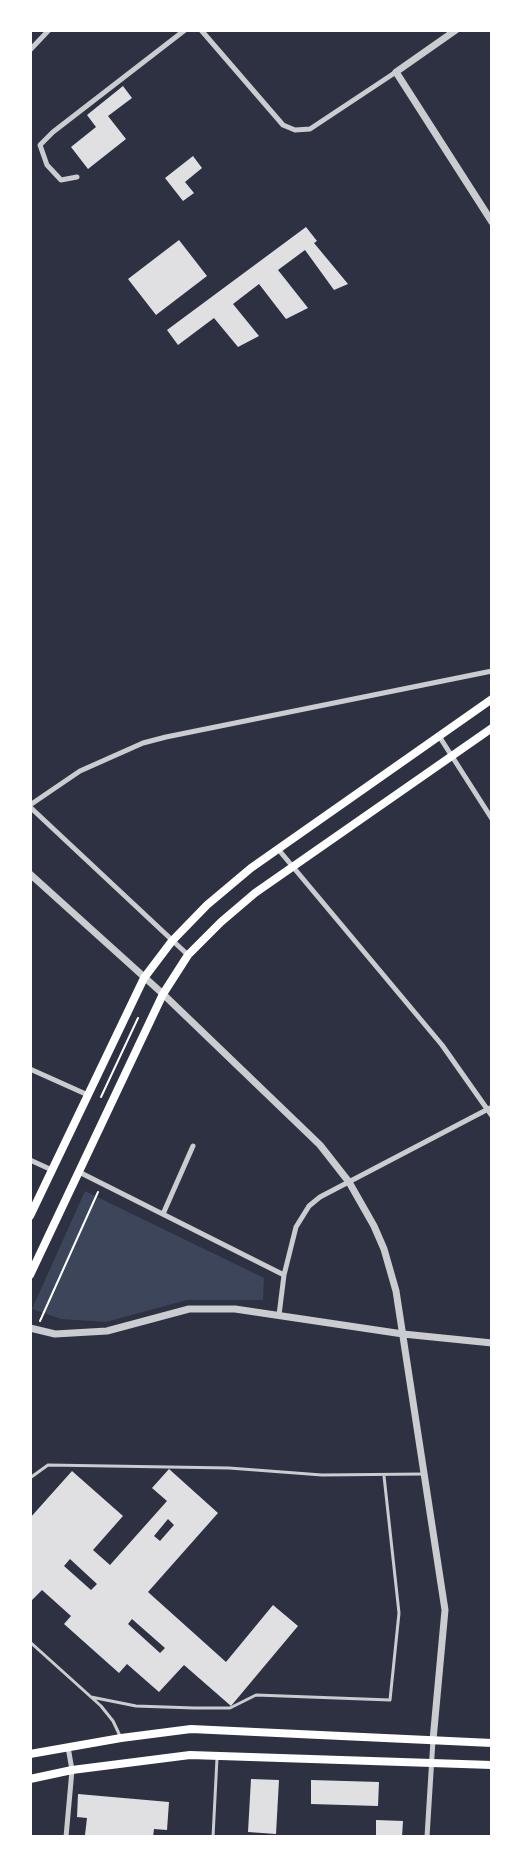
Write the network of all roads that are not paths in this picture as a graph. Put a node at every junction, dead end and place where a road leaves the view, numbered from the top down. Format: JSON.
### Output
{"nodes":[{"id":1,"x":49,"y":30,"type":"edge"},
{"id":2,"x":185,"y":30,"type":"edge"},
{"id":3,"x":201,"y":30,"type":"edge"},
{"id":4,"x":456,"y":30,"type":"edge"},
{"id":5,"x":30,"y":50,"type":"edge"},
{"id":6,"x":396,"y":72,"type":"junction"},
{"id":7,"x":77,"y":177,"type":"dead end"},
{"id":8,"x":492,"y":222,"type":"edge"},
{"id":9,"x":492,"y":671,"type":"edge"},
{"id":10,"x":492,"y":699,"type":"edge"},
{"id":11,"x":492,"y":728,"type":"edge"},
{"id":12,"x":439,"y":736,"type":"junction"},
{"id":13,"x":452,"y":755,"type":"junction"},
{"id":14,"x":30,"y":806,"type":"edge"},
{"id":15,"x":492,"y":819,"type":"edge"},
{"id":16,"x":278,"y":849,"type":"junction"},
{"id":17,"x":292,"y":867,"type":"junction"},
{"id":18,"x":30,"y":874,"type":"edge"},
{"id":19,"x":172,"y":941,"type":"junction"},
{"id":20,"x":188,"y":955,"type":"junction"},
{"id":21,"x":144,"y":978,"type":"junction"},
{"id":22,"x":163,"y":993,"type":"junction"},
{"id":23,"x":30,"y":1069,"type":"edge"},
{"id":24,"x":88,"y":1095,"type":"junction"},
{"id":25,"x":490,"y":1108,"type":"edge"},
{"id":26,"x":492,"y":1116,"type":"edge"},
{"id":27,"x":193,"y":1146,"type":"dead end"},
{"id":28,"x":30,"y":1160,"type":"edge"},
{"id":29,"x":52,"y":1170,"type":"junction"},
{"id":30,"x":79,"y":1172,"type":"junction"},
{"id":31,"x":349,"y":1182,"type":"junction"},
{"id":32,"x":164,"y":1214,"type":"junction"},
{"id":33,"x":30,"y":1216,"type":"edge"},
{"id":34,"x":30,"y":1275,"type":"edge"},
{"id":35,"x":284,"y":1275,"type":"junction"},
{"id":36,"x":279,"y":1315,"type":"junction"},
{"id":37,"x":34,"y":1329,"type":"edge"},
{"id":38,"x":403,"y":1334,"type":"junction"},
{"id":39,"x":492,"y":1343,"type":"edge"},
{"id":40,"x":424,"y":1474,"type":"junction"},
{"id":41,"x":384,"y":1476,"type":"junction"},
{"id":42,"x":30,"y":1478,"type":"edge"},
{"id":43,"x":30,"y":1642,"type":"edge"},
{"id":44,"x":91,"y":1697,"type":"junction"},
{"id":45,"x":121,"y":1738,"type":"junction"},
{"id":46,"x":433,"y":1740,"type":"junction"},
{"id":47,"x":492,"y":1743,"type":"edge"},
{"id":48,"x":68,"y":1747,"type":"junction"},
{"id":49,"x":30,"y":1754,"type":"edge"},
{"id":50,"x":217,"y":1755,"type":"junction"},
{"id":51,"x":432,"y":1763,"type":"junction"},
{"id":52,"x":492,"y":1766,"type":"edge"},
{"id":53,"x":72,"y":1770,"type":"junction"},
{"id":54,"x":30,"y":1779,"type":"edge"},
{"id":55,"x":66,"y":1837,"type":"edge"},
{"id":56,"x":213,"y":1837,"type":"edge"},
{"id":57,"x":427,"y":1837,"type":"edge"}],
"edges":[{"from":1,"to":5,"type":"street"},
{"from":2,"to":7,"type":"street"},
{"from":3,"to":6,"type":"street"},
{"from":4,"to":6,"type":"street"},
{"from":6,"to":8,"type":"street"},
{"from":9,"to":14,"type":"street"},
{"from":10,"to":12,"type":"main road"},
{"from":11,"to":13,"type":"main road"},
{"from":12,"to":13,"type":"street"},
{"from":12,"to":16,"type":"main road"},
{"from":13,"to":15,"type":"street"},
{"from":13,"to":17,"type":"main road"},
{"from":14,"to":19,"type":"street"},
{"from":16,"to":17,"type":"street"},
{"from":16,"to":19,"type":"main road"},
{"from":17,"to":20,"type":"main road"},
{"from":17,"to":25,"type":"street"},
{"from":18,"to":21,"type":"street"},
{"from":19,"to":20,"type":"street"},
{"from":19,"to":21,"type":"main road"},
{"from":20,"to":22,"type":"main road"},
{"from":21,"to":22,"type":"street"},
{"from":21,"to":24,"type":"main road"},
{"from":22,"to":30,"type":"main road"},
{"from":22,"to":31,"type":"street"},
{"from":23,"to":24,"type":"street"},
{"from":24,"to":29,"type":"main road"},
{"from":25,"to":26,"type":"street"},
{"from":25,"to":31,"type":"street"},
{"from":27,"to":32,"type":"street"},
{"from":28,"to":29,"type":"street"},
{"from":29,"to":33,"type":"main road"},
{"from":30,"to":32,"type":"street"},
{"from":30,"to":34,"type":"main road"},
{"from":31,"to":35,"type":"street"},
{"from":31,"to":38,"type":"street"},
{"from":32,"to":35,"type":"street"},
{"from":35,"to":36,"type":"street"},
{"from":36,"to":37,"type":"street"},
{"from":36,"to":38,"type":"street"},
{"from":38,"to":39,"type":"street"},
{"from":38,"to":40,"type":"street"},
{"from":40,"to":41,"type":"lane"},
{"from":40,"to":46,"type":"street"},
{"from":41,"to":42,"type":"lane"},
{"from":41,"to":44,"type":"lane"},
{"from":43,"to":44,"type":"lane"},
{"from":44,"to":45,"type":"lane"},
{"from":45,"to":46,"type":"main road"},
{"from":45,"to":48,"type":"main road"},
{"from":46,"to":47,"type":"main road"},
{"from":46,"to":51,"type":"street"},
{"from":48,"to":49,"type":"main road"},
{"from":48,"to":53,"type":"street"},
{"from":50,"to":51,"type":"main road"},
{"from":50,"to":53,"type":"main road"},
{"from":50,"to":56,"type":"lane"},
{"from":51,"to":52,"type":"main road"},
{"from":51,"to":57,"type":"street"},
{"from":53,"to":54,"type":"main road"},
{"from":53,"to":55,"type":"street"}]}
